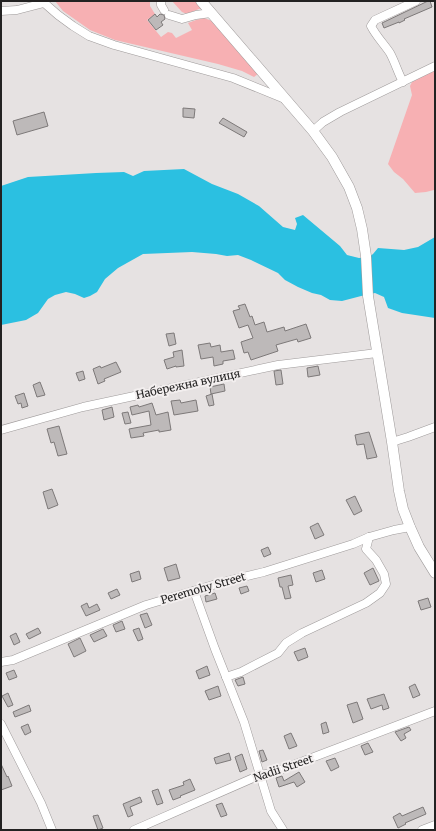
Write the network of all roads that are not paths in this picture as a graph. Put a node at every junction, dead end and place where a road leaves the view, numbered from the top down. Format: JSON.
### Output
{"nodes":[{"id":1,"x":161,"y":1,"type":"edge"},
{"id":2,"x":201,"y":1,"type":"edge"},
{"id":3,"x":416,"y":1,"type":"edge"},
{"id":4,"x":43,"y":2,"type":"edge"},
{"id":5,"x":1,"y":11,"type":"edge"},
{"id":6,"x":211,"y":13,"type":"junction"},
{"id":7,"x":435,"y":66,"type":"edge"},
{"id":8,"x":403,"y":82,"type":"junction"},
{"id":9,"x":286,"y":100,"type":"junction"},
{"id":10,"x":313,"y":131,"type":"junction"},
{"id":11,"x":378,"y":353,"type":"junction"},
{"id":12,"x":435,"y":427,"type":"edge"},
{"id":13,"x":1,"y":430,"type":"edge"},
{"id":14,"x":392,"y":442,"type":"junction"},
{"id":15,"x":410,"y":527,"type":"junction"},
{"id":16,"x":369,"y":537,"type":"junction"},
{"id":17,"x":435,"y":573,"type":"edge"},
{"id":18,"x":194,"y":590,"type":"junction"},
{"id":19,"x":1,"y":662,"type":"edge"},
{"id":20,"x":226,"y":677,"type":"junction"},
{"id":21,"x":435,"y":711,"type":"edge"},
{"id":22,"x":1,"y":724,"type":"edge"},
{"id":23,"x":260,"y":775,"type":"junction"},
{"id":24,"x":435,"y":825,"type":"edge"},
{"id":25,"x":52,"y":830,"type":"edge"},
{"id":26,"x":134,"y":830,"type":"edge"},
{"id":27,"x":283,"y":830,"type":"edge"},
{"id":28,"x":422,"y":830,"type":"edge"}],
"edges":[{"from":1,"to":6,"type":"street"},
{"from":2,"to":6,"type":"main road"},
{"from":3,"to":8,"type":"street"},
{"from":4,"to":5,"type":"street"},
{"from":4,"to":9,"type":"street"},
{"from":6,"to":9,"type":"main road"},
{"from":7,"to":8,"type":"street"},
{"from":8,"to":10,"type":"street"},
{"from":9,"to":10,"type":"main road"},
{"from":10,"to":11,"type":"main road"},
{"from":11,"to":13,"type":"street","name":"Набережна вулиця"},
{"from":11,"to":14,"type":"main road"},
{"from":12,"to":14,"type":"street"},
{"from":14,"to":15,"type":"main road"},
{"from":15,"to":16,"type":"street","name":"Peremohy Street"},
{"from":15,"to":17,"type":"main road"},
{"from":16,"to":18,"type":"street","name":"Peremohy Street"},
{"from":16,"to":20,"type":"street"},
{"from":18,"to":19,"type":"street","name":"Peremohy Street"},
{"from":18,"to":20,"type":"street"},
{"from":20,"to":23,"type":"street"},
{"from":21,"to":23,"type":"street","name":"Nadii Street"},
{"from":22,"to":25,"type":"street"},
{"from":23,"to":26,"type":"street","name":"Nadii Street"},
{"from":23,"to":27,"type":"street"},
{"from":24,"to":28,"type":"street"}]}
